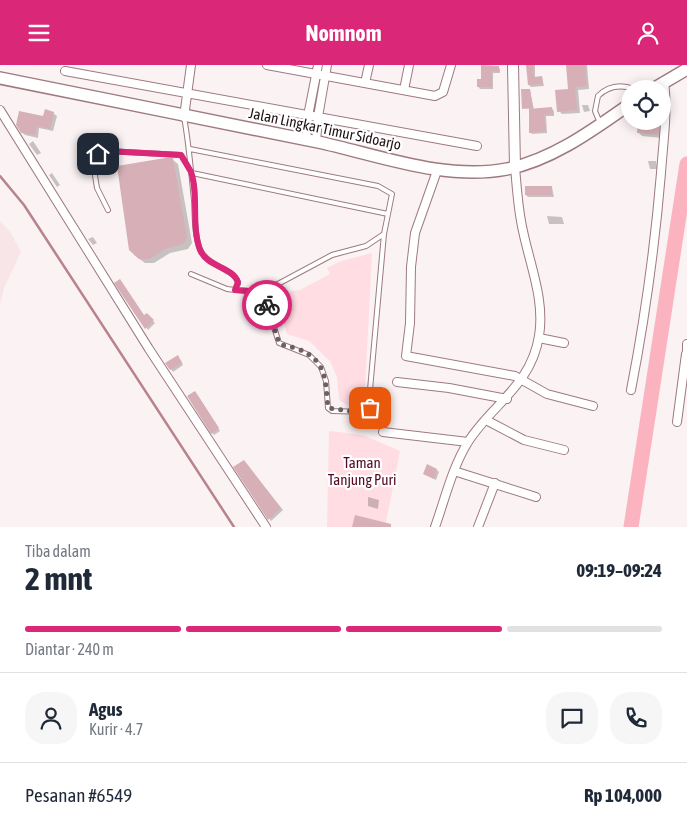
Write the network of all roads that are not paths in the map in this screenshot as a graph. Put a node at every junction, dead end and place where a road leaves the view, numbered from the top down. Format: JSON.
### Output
{"nodes":[{"id":1,"x":191,"y":65,"type":"edge"},
{"id":2,"x":272,"y":65,"type":"edge"},
{"id":3,"x":328,"y":65,"type":"edge"},
{"id":4,"x":369,"y":65,"type":"edge"},
{"id":5,"x":409,"y":65,"type":"edge"},
{"id":6,"x":451,"y":65,"type":"edge"},
{"id":7,"x":513,"y":65,"type":"edge"},
{"id":8,"x":318,"y":69,"type":"edge"},
{"id":9,"x":687,"y":69,"type":"edge"},
{"id":10,"x":65,"y":71,"type":"dead end"},
{"id":11,"x":326,"y":75,"type":"junction"},
{"id":12,"x":0,"y":78,"type":"edge"},
{"id":13,"x":668,"y":79,"type":"joint"},
{"id":14,"x":365,"y":83,"type":"junction"},
{"id":15,"x":621,"y":86,"type":"edge"},
{"id":16,"x":404,"y":90,"type":"junction"},
{"id":17,"x":187,"y":93,"type":"junction"},
{"id":18,"x":0,"y":110,"type":"edge"},
{"id":19,"x":621,"y":110,"type":"edge"},
{"id":20,"x":308,"y":116,"type":"junction"},
{"id":21,"x":184,"y":117,"type":"junction"},
{"id":22,"x":318,"y":117,"type":"junction"},
{"id":23,"x":600,"y":124,"type":"junction"},
{"id":24,"x":311,"y":141,"type":"junction"},
{"id":25,"x":477,"y":146,"type":"dead end"},
{"id":26,"x":190,"y":149,"type":"junction"},
{"id":27,"x":515,"y":167,"type":"junction"},
{"id":28,"x":438,"y":168,"type":"junction"},
{"id":29,"x":192,"y":173,"type":"junction"},
{"id":30,"x":108,"y":211,"type":"dead end"},
{"id":31,"x":388,"y":214,"type":"junction"},
{"id":32,"x":384,"y":234,"type":"junction"},
{"id":33,"x":191,"y":274,"type":"dead end"},
{"id":34,"x":235,"y":290,"type":"junction"},
{"id":35,"x":263,"y":292,"type":"junction"},
{"id":36,"x":539,"y":338,"type":"junction"},
{"id":37,"x":564,"y":343,"type":"dead end"},
{"id":38,"x":687,"y":344,"type":"edge"},
{"id":39,"x":687,"y":354,"type":"edge"},
{"id":40,"x":522,"y":379,"type":"junction"},
{"id":41,"x":397,"y":382,"type":"dead end"},
{"id":42,"x":631,"y":390,"type":"dead end"},
{"id":43,"x":508,"y":399,"type":"junction"},
{"id":44,"x":593,"y":406,"type":"dead end"},
{"id":45,"x":486,"y":420,"type":"junction"},
{"id":46,"x":677,"y":422,"type":"dead end"},
{"id":47,"x":383,"y":433,"type":"dead end"},
{"id":48,"x":468,"y":442,"type":"junction"},
{"id":49,"x":564,"y":450,"type":"dead end"},
{"id":50,"x":454,"y":471,"type":"junction"},
{"id":51,"x":495,"y":483,"type":"junction"},
{"id":52,"x":536,"y":497,"type":"dead end"},
{"id":53,"x":266,"y":527,"type":"edge"},
{"id":54,"x":435,"y":527,"type":"edge"},
{"id":55,"x":478,"y":527,"type":"edge"}],
"edges":[{"from":1,"to":17,"type":"street"},
{"from":2,"to":8,"type":"street"},
{"from":3,"to":11,"type":"street"},
{"from":4,"to":14,"type":"street"},
{"from":5,"to":16,"type":"street"},
{"from":6,"to":16,"type":"street"},
{"from":7,"to":27,"type":"street"},
{"from":8,"to":11,"type":"street"},
{"from":8,"to":20,"type":"street"},
{"from":9,"to":13,"type":"main road"},
{"from":10,"to":17,"type":"street"},
{"from":11,"to":14,"type":"street"},
{"from":11,"to":22,"type":"street"},
{"from":12,"to":21,"type":"main road","name":"Jalan Lingkar Timur Sidoarjo"},
{"from":13,"to":42,"type":"street"},
{"from":14,"to":16,"type":"street"},
{"from":15,"to":23,"type":"lane"},
{"from":17,"to":20,"type":"street"},
{"from":17,"to":21,"type":"street"},
{"from":18,"to":53,"type":"street"},
{"from":19,"to":23,"type":"main road","name":"Jalan Lingkar Timur Sidoarjo"},
{"from":20,"to":22,"type":"street"},
{"from":20,"to":24,"type":"street"},
{"from":21,"to":24,"type":"main road","name":"Jalan Lingkar Timur Sidoarjo"},
{"from":21,"to":26,"type":"lane"},
{"from":22,"to":24,"type":"street"},
{"from":22,"to":25,"type":"street"},
{"from":23,"to":27,"type":"main road","name":"Jalan Lingkar Timur Sidoarjo"},
{"from":24,"to":28,"type":"main road","name":"Jalan Lingkar Timur Sidoarjo"},
{"from":26,"to":29,"type":"lane"},
{"from":26,"to":31,"type":"lane"},
{"from":27,"to":28,"type":"main road","name":"Jalan Lingkar Timur Sidoarjo"},
{"from":27,"to":36,"type":"street"},
{"from":28,"to":40,"type":"street"},
{"from":29,"to":30,"type":"lane"},
{"from":29,"to":31,"type":"lane"},
{"from":29,"to":34,"type":"lane"},
{"from":31,"to":32,"type":"lane"},
{"from":32,"to":35,"type":"lane"},
{"from":32,"to":35,"type":"lane"},
{"from":33,"to":34,"type":"lane"},
{"from":34,"to":35,"type":"lane"},
{"from":36,"to":37,"type":"street"},
{"from":36,"to":40,"type":"street"},
{"from":38,"to":39,"type":"street"},
{"from":39,"to":46,"type":"street"},
{"from":40,"to":43,"type":"street"},
{"from":40,"to":44,"type":"street"},
{"from":41,"to":43,"type":"street"},
{"from":43,"to":45,"type":"street"},
{"from":45,"to":48,"type":"street"},
{"from":45,"to":49,"type":"street"},
{"from":47,"to":48,"type":"street"},
{"from":48,"to":50,"type":"street"},
{"from":50,"to":51,"type":"street"},
{"from":50,"to":54,"type":"street"},
{"from":51,"to":52,"type":"street"},
{"from":51,"to":55,"type":"street"}]}
